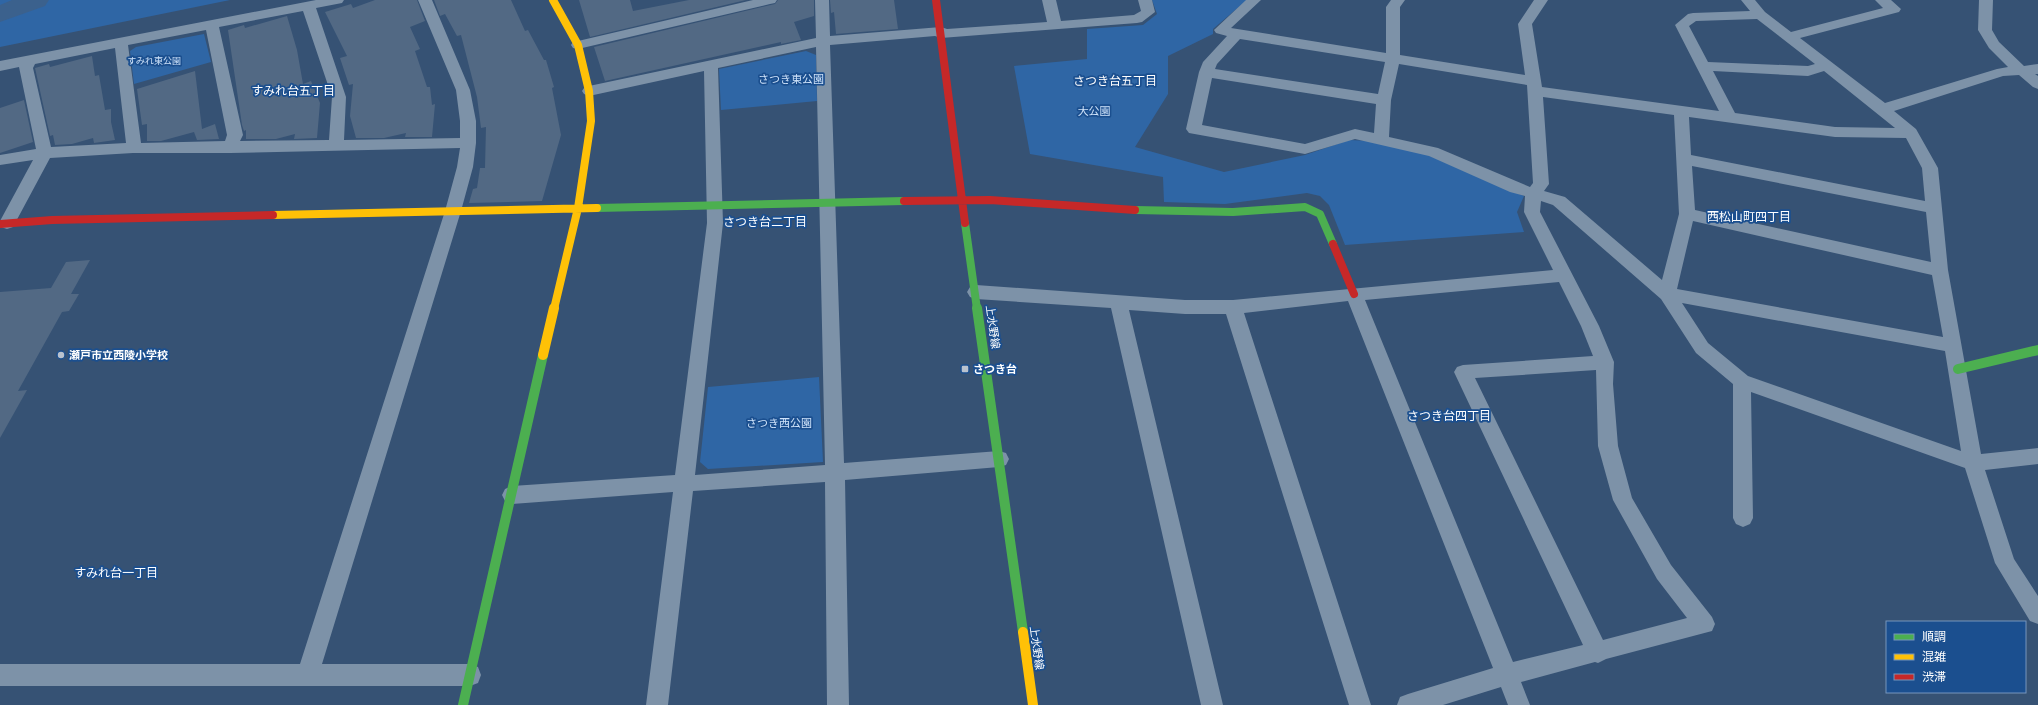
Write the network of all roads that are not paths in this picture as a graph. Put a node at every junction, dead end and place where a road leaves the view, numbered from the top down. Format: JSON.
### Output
{"nodes":[{"id":1,"x":337,"y":0,"type":"edge"},
{"id":2,"x":425,"y":0,"type":"edge"},
{"id":3,"x":770,"y":0,"type":"edge"},
{"id":4,"x":822,"y":0,"type":"edge"},
{"id":5,"x":936,"y":0,"type":"edge"},
{"id":6,"x":1049,"y":0,"type":"edge"},
{"id":7,"x":1145,"y":0,"type":"edge"},
{"id":8,"x":1254,"y":0,"type":"edge"},
{"id":9,"x":1398,"y":0,"type":"edge"},
{"id":10,"x":1541,"y":0,"type":"edge"},
{"id":11,"x":1748,"y":0,"type":"edge"},
{"id":12,"x":1882,"y":0,"type":"edge"},
{"id":13,"x":1986,"y":0,"type":"edge"},
{"id":14,"x":556,"y":1,"type":"edge"},
{"id":15,"x":308,"y":6,"type":"junction"},
{"id":16,"x":1760,"y":15,"type":"junction"},
{"id":17,"x":212,"y":25,"type":"junction"},
{"id":18,"x":1055,"y":26,"type":"junction"},
{"id":19,"x":941,"y":32,"type":"junction"},
{"id":20,"x":1237,"y":34,"type":"junction"},
{"id":21,"x":1789,"y":37,"type":"junction"},
{"id":22,"x":822,"y":41,"type":"junction"},
{"id":23,"x":121,"y":42,"type":"junction"},
{"id":24,"x":578,"y":44,"type":"junction"},
{"id":25,"x":30,"y":60,"type":"junction"},
{"id":26,"x":1393,"y":60,"type":"junction"},
{"id":27,"x":711,"y":65,"type":"junction"},
{"id":28,"x":0,"y":66,"type":"edge"},
{"id":29,"x":1703,"y":66,"type":"junction"},
{"id":30,"x":1826,"y":66,"type":"junction"},
{"id":31,"x":2038,"y":68,"type":"edge"},
{"id":32,"x":2021,"y":70,"type":"junction"},
{"id":33,"x":1206,"y":72,"type":"junction"},
{"id":34,"x":2038,"y":84,"type":"edge"},
{"id":35,"x":1534,"y":86,"type":"junction"},
{"id":36,"x":589,"y":91,"type":"junction"},
{"id":37,"x":1384,"y":100,"type":"junction"},
{"id":38,"x":1883,"y":109,"type":"junction"},
{"id":39,"x":1681,"y":112,"type":"junction"},
{"id":40,"x":1728,"y":117,"type":"junction"},
{"id":41,"x":1911,"y":133,"type":"junction"},
{"id":42,"x":1381,"y":139,"type":"junction"},
{"id":43,"x":468,"y":143,"type":"junction"},
{"id":44,"x":336,"y":144,"type":"junction"},
{"id":45,"x":132,"y":148,"type":"junction"},
{"id":46,"x":230,"y":148,"type":"junction"},
{"id":47,"x":45,"y":153,"type":"junction"},
{"id":48,"x":1684,"y":159,"type":"junction"},
{"id":49,"x":0,"y":160,"type":"edge"},
{"id":50,"x":1533,"y":194,"type":"junction"},
{"id":51,"x":962,"y":200,"type":"junction"},
{"id":52,"x":827,"y":204,"type":"junction"},
{"id":53,"x":715,"y":207,"type":"junction"},
{"id":54,"x":578,"y":208,"type":"junction"},
{"id":55,"x":1934,"y":208,"type":"junction"},
{"id":56,"x":453,"y":211,"type":"junction"},
{"id":57,"x":1687,"y":214,"type":"junction"},
{"id":58,"x":3,"y":223,"type":"edge"},
{"id":59,"x":1940,"y":270,"type":"junction"},
{"id":60,"x":1563,"y":275,"type":"junction"},
{"id":61,"x":976,"y":292,"type":"junction"},
{"id":62,"x":1354,"y":294,"type":"junction"},
{"id":63,"x":1667,"y":294,"type":"junction"},
{"id":64,"x":1118,"y":301,"type":"junction"},
{"id":65,"x":1233,"y":307,"type":"junction"},
{"id":66,"x":1954,"y":346,"type":"junction"},
{"id":67,"x":2038,"y":350,"type":"edge"},
{"id":68,"x":1604,"y":362,"type":"junction"},
{"id":69,"x":1958,"y":369,"type":"junction"},
{"id":70,"x":1742,"y":381,"type":"junction"},
{"id":71,"x":2038,"y":456,"type":"edge"},
{"id":72,"x":999,"y":459,"type":"junction"},
{"id":73,"x":1974,"y":463,"type":"junction"},
{"id":74,"x":835,"y":473,"type":"junction"},
{"id":75,"x":685,"y":483,"type":"junction"},
{"id":76,"x":512,"y":495,"type":"junction"},
{"id":77,"x":1743,"y":518,"type":"dead end"},
{"id":78,"x":2038,"y":614,"type":"edge"},
{"id":79,"x":1598,"y":653,"type":"junction"},
{"id":80,"x":0,"y":675,"type":"edge"},
{"id":81,"x":470,"y":675,"type":"junction"},
{"id":82,"x":1506,"y":675,"type":"junction"},
{"id":83,"x":307,"y":676,"type":"junction"},
{"id":84,"x":463,"y":705,"type":"edge"},
{"id":85,"x":658,"y":705,"type":"edge"},
{"id":86,"x":838,"y":705,"type":"edge"},
{"id":87,"x":1033,"y":705,"type":"edge"},
{"id":88,"x":1212,"y":705,"type":"edge"},
{"id":89,"x":1360,"y":705,"type":"edge"},
{"id":90,"x":1408,"y":705,"type":"edge"},
{"id":91,"x":1518,"y":705,"type":"edge"}],
"edges":[{"from":1,"to":15,"type":"street"},
{"from":2,"to":43,"type":"street"},
{"from":3,"to":24,"type":"street"},
{"from":4,"to":22,"type":"street"},
{"from":5,"to":19,"type":"street","name":"上水野線"},
{"from":6,"to":18,"type":"street"},
{"from":7,"to":18,"type":"street"},
{"from":8,"to":20,"type":"street"},
{"from":9,"to":26,"type":"street"},
{"from":10,"to":35,"type":"street"},
{"from":11,"to":16,"type":"street"},
{"from":12,"to":21,"type":"street"},
{"from":13,"to":32,"type":"street"},
{"from":14,"to":24,"type":"street"},
{"from":15,"to":17,"type":"street"},
{"from":15,"to":44,"type":"street"},
{"from":16,"to":21,"type":"street"},
{"from":16,"to":29,"type":"street"},
{"from":17,"to":23,"type":"street"},
{"from":17,"to":46,"type":"street"},
{"from":18,"to":19,"type":"street"},
{"from":19,"to":22,"type":"street"},
{"from":19,"to":51,"type":"street","name":"上水野線"},
{"from":20,"to":26,"type":"street"},
{"from":20,"to":33,"type":"street"},
{"from":21,"to":30,"type":"street"},
{"from":22,"to":27,"type":"street"},
{"from":22,"to":52,"type":"street"},
{"from":23,"to":25,"type":"street"},
{"from":23,"to":45,"type":"street"},
{"from":24,"to":36,"type":"street"},
{"from":25,"to":28,"type":"street"},
{"from":25,"to":47,"type":"street"},
{"from":26,"to":35,"type":"street"},
{"from":26,"to":37,"type":"street"},
{"from":27,"to":36,"type":"street"},
{"from":27,"to":53,"type":"street"},
{"from":29,"to":30,"type":"street"},
{"from":29,"to":40,"type":"street"},
{"from":30,"to":38,"type":"street"},
{"from":31,"to":32,"type":"street"},
{"from":32,"to":34,"type":"street"},
{"from":32,"to":38,"type":"street"},
{"from":33,"to":37,"type":"street"},
{"from":33,"to":42,"type":"street"},
{"from":35,"to":39,"type":"street"},
{"from":35,"to":50,"type":"street"},
{"from":36,"to":54,"type":"street"},
{"from":37,"to":42,"type":"street"},
{"from":38,"to":41,"type":"street"},
{"from":39,"to":40,"type":"street"},
{"from":39,"to":48,"type":"street"},
{"from":40,"to":41,"type":"street"},
{"from":41,"to":55,"type":"street"},
{"from":42,"to":50,"type":"street"},
{"from":43,"to":44,"type":"street"},
{"from":43,"to":56,"type":"street"},
{"from":44,"to":46,"type":"street"},
{"from":45,"to":46,"type":"street"},
{"from":45,"to":47,"type":"street"},
{"from":47,"to":49,"type":"street"},
{"from":47,"to":58,"type":"street"},
{"from":48,"to":55,"type":"street"},
{"from":48,"to":57,"type":"street"},
{"from":50,"to":60,"type":"street"},
{"from":50,"to":63,"type":"street"},
{"from":51,"to":52,"type":"street"},
{"from":51,"to":61,"type":"street","name":"上水野線"},
{"from":51,"to":62,"type":"street"},
{"from":52,"to":53,"type":"street"},
{"from":52,"to":74,"type":"street"},
{"from":53,"to":54,"type":"street"},
{"from":53,"to":75,"type":"street"},
{"from":54,"to":56,"type":"street"},
{"from":54,"to":76,"type":"street"},
{"from":55,"to":59,"type":"street"},
{"from":56,"to":58,"type":"street"},
{"from":56,"to":83,"type":"street"},
{"from":57,"to":59,"type":"street"},
{"from":57,"to":63,"type":"street"},
{"from":59,"to":66,"type":"street"},
{"from":60,"to":62,"type":"street"},
{"from":60,"to":68,"type":"street"},
{"from":61,"to":64,"type":"street"},
{"from":61,"to":72,"type":"street","name":"上水野線"},
{"from":62,"to":65,"type":"street"},
{"from":62,"to":82,"type":"street"},
{"from":63,"to":66,"type":"street"},
{"from":63,"to":70,"type":"street"},
{"from":64,"to":65,"type":"street"},
{"from":64,"to":88,"type":"street"},
{"from":65,"to":89,"type":"street"},
{"from":66,"to":69,"type":"street"},
{"from":67,"to":69,"type":"street"},
{"from":68,"to":79,"type":"street"},
{"from":68,"to":79,"type":"street"},
{"from":69,"to":73,"type":"street"},
{"from":70,"to":73,"type":"street"},
{"from":70,"to":77,"type":"street"},
{"from":71,"to":73,"type":"street"},
{"from":72,"to":74,"type":"street"},
{"from":72,"to":87,"type":"street","name":"上水野線"},
{"from":73,"to":78,"type":"street"},
{"from":74,"to":75,"type":"street"},
{"from":74,"to":86,"type":"street"},
{"from":75,"to":76,"type":"street"},
{"from":75,"to":85,"type":"street"},
{"from":76,"to":81,"type":"street"},
{"from":79,"to":82,"type":"street"},
{"from":80,"to":83,"type":"street"},
{"from":81,"to":83,"type":"street"},
{"from":81,"to":84,"type":"street"},
{"from":82,"to":90,"type":"street"},
{"from":82,"to":91,"type":"street"}]}
